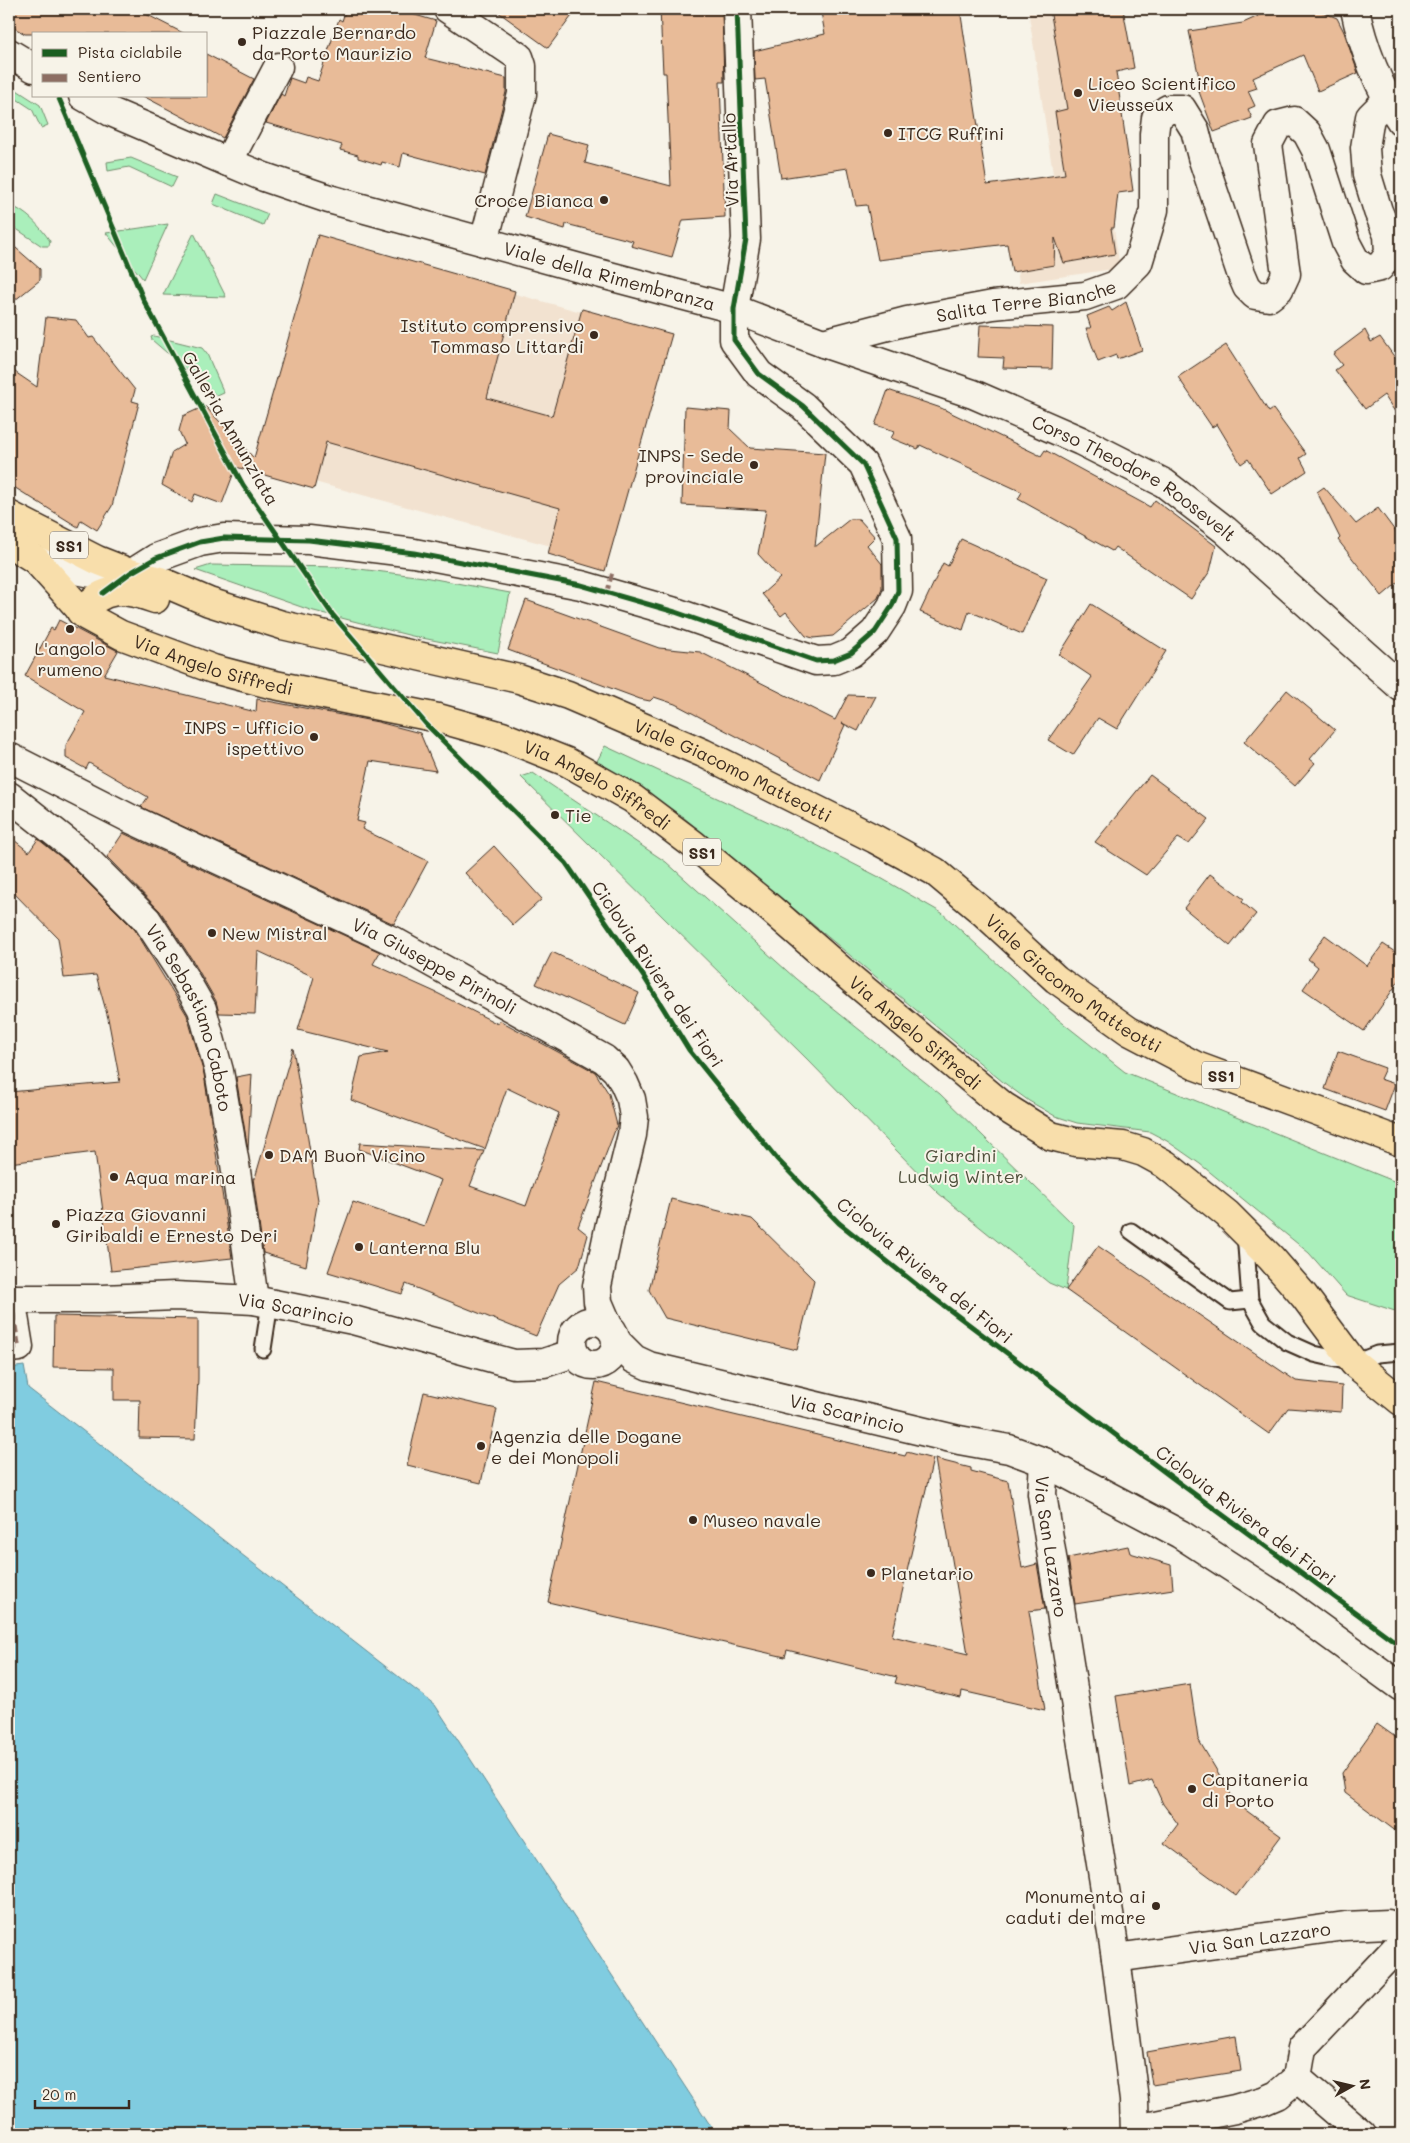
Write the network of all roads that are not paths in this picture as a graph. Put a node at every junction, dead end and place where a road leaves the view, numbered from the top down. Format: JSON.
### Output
{"nodes":[{"id":1,"x":448,"y":9,"type":"edge"},
{"id":2,"x":737,"y":9,"type":"edge"},
{"id":3,"x":1355,"y":9,"type":"edge"},
{"id":4,"x":9,"y":54,"type":"edge"},
{"id":5,"x":32,"y":67,"type":"edge"},
{"id":6,"x":278,"y":67,"type":"dead end"},
{"id":7,"x":86,"y":98,"type":"edge"},
{"id":8,"x":1394,"y":110,"type":"edge"},
{"id":9,"x":228,"y":162,"type":"junction"},
{"id":10,"x":484,"y":242,"type":"junction"},
{"id":11,"x":734,"y":309,"type":"junction"},
{"id":12,"x":823,"y":343,"type":"junction"},
{"id":13,"x":9,"y":515,"type":"edge"},
{"id":14,"x":9,"y":543,"type":"edge"},
{"id":15,"x":36,"y":560,"type":"junction"},
{"id":16,"x":130,"y":573,"type":"junction"},
{"id":17,"x":103,"y":593,"type":"junction"},
{"id":18,"x":81,"y":612,"type":"junction"},
{"id":19,"x":363,"y":645,"type":"junction"},
{"id":20,"x":1401,"y":687,"type":"edge"},
{"id":21,"x":9,"y":757,"type":"edge"},
{"id":22,"x":9,"y":796,"type":"edge"},
{"id":23,"x":1401,"y":1142,"type":"edge"},
{"id":24,"x":1131,"y":1231,"type":"dead end"},
{"id":25,"x":1245,"y":1231,"type":"junction"},
{"id":26,"x":10,"y":1299,"type":"edge"},
{"id":27,"x":1250,"y":1300,"type":"junction"},
{"id":28,"x":262,"y":1301,"type":"junction"},
{"id":29,"x":610,"y":1343,"type":"junction"},
{"id":30,"x":9,"y":1348,"type":"edge"},
{"id":31,"x":263,"y":1350,"type":"dead end"},
{"id":32,"x":1401,"y":1352,"type":"edge"},
{"id":33,"x":574,"y":1353,"type":"junction"},
{"id":34,"x":1354,"y":1363,"type":"junction"},
{"id":35,"x":1401,"y":1402,"type":"edge"},
{"id":36,"x":1044,"y":1462,"type":"junction"},
{"id":37,"x":1401,"y":1687,"type":"edge"},
{"id":38,"x":1401,"y":1930,"type":"edge"},
{"id":39,"x":1401,"y":1943,"type":"edge"},
{"id":40,"x":1116,"y":1958,"type":"junction"},
{"id":41,"x":1297,"y":2078,"type":"junction"},
{"id":42,"x":1136,"y":2132,"type":"edge"},
{"id":43,"x":1362,"y":2134,"type":"edge"}],
"edges":[{"from":1,"to":10,"type":"street","name":"Viale della Rimembranza"},
{"from":2,"to":11,"type":"street","name":"Via Artallo"},
{"from":3,"to":8,"type":"street","name":"Salita Terre Bianche"},
{"from":4,"to":5,"type":"street"},
{"from":6,"to":9,"type":"street"},
{"from":7,"to":9,"type":"street","name":"Viale della Rimembranza"},
{"from":8,"to":12,"type":"street","name":"Salita Terre Bianche"},
{"from":9,"to":10,"type":"street","name":"Viale della Rimembranza"},
{"from":10,"to":11,"type":"street","name":"Viale della Rimembranza"},
{"from":11,"to":12,"type":"street","name":"Corso Theodore Roosevelt"},
{"from":11,"to":16,"type":"street","name":"Viale della Rimembranza"},
{"from":12,"to":20,"type":"street","name":"Corso Theodore Roosevelt"},
{"from":13,"to":16,"type":"main road","name":"Viale Giacomo Matteotti","number":"SS1"},
{"from":14,"to":15,"type":"main road","name":"Via Angelo Siffredi","number":"SS1"},
{"from":15,"to":16,"type":"street"},
{"from":15,"to":18,"type":"main road","name":"Via Angelo Siffredi","number":"SS1"},
{"from":16,"to":17,"type":"street","name":"Viale della Rimembranza"},
{"from":16,"to":19,"type":"main road","name":"Viale Giacomo Matteotti","number":"SS1"},
{"from":17,"to":18,"type":"main road"},
{"from":17,"to":19,"type":"main road"},
{"from":18,"to":25,"type":"main road","name":"Via Angelo Siffredi","number":"SS1"},
{"from":19,"to":23,"type":"main road","name":"Viale Giacomo Matteotti","number":"SS1"},
{"from":21,"to":29,"type":"street","name":"Via Giuseppe Pirinoli"},
{"from":22,"to":28,"type":"street","name":"Via Sebastiano Caboto"},
{"from":24,"to":27,"type":"lane"},
{"from":25,"to":27,"type":"lane"},
{"from":25,"to":34,"type":"main road","number":"SS1"},
{"from":26,"to":28,"type":"street","name":"Via Scarincio"},
{"from":26,"to":30,"type":"street"},
{"from":27,"to":34,"type":"lane"},
{"from":28,"to":31,"type":"lane"},
{"from":28,"to":33,"type":"street","name":"Via Scarincio"},
{"from":29,"to":33,"type":"street"},
{"from":29,"to":33,"type":"street"},
{"from":29,"to":36,"type":"street","name":"Via Scarincio"},
{"from":32,"to":34,"type":"lane"},
{"from":34,"to":35,"type":"main road","number":"SS1"},
{"from":36,"to":37,"type":"street","name":"Via San Lazzaro"},
{"from":36,"to":40,"type":"street","name":"Via San Lazzaro"},
{"from":38,"to":40,"type":"street","name":"Via San Lazzaro"},
{"from":39,"to":41,"type":"street"},
{"from":40,"to":42,"type":"street","name":"Via San Lazzaro"},
{"from":41,"to":42,"type":"street","name":"Via San Lazzaro"},
{"from":41,"to":43,"type":"street"}]}
